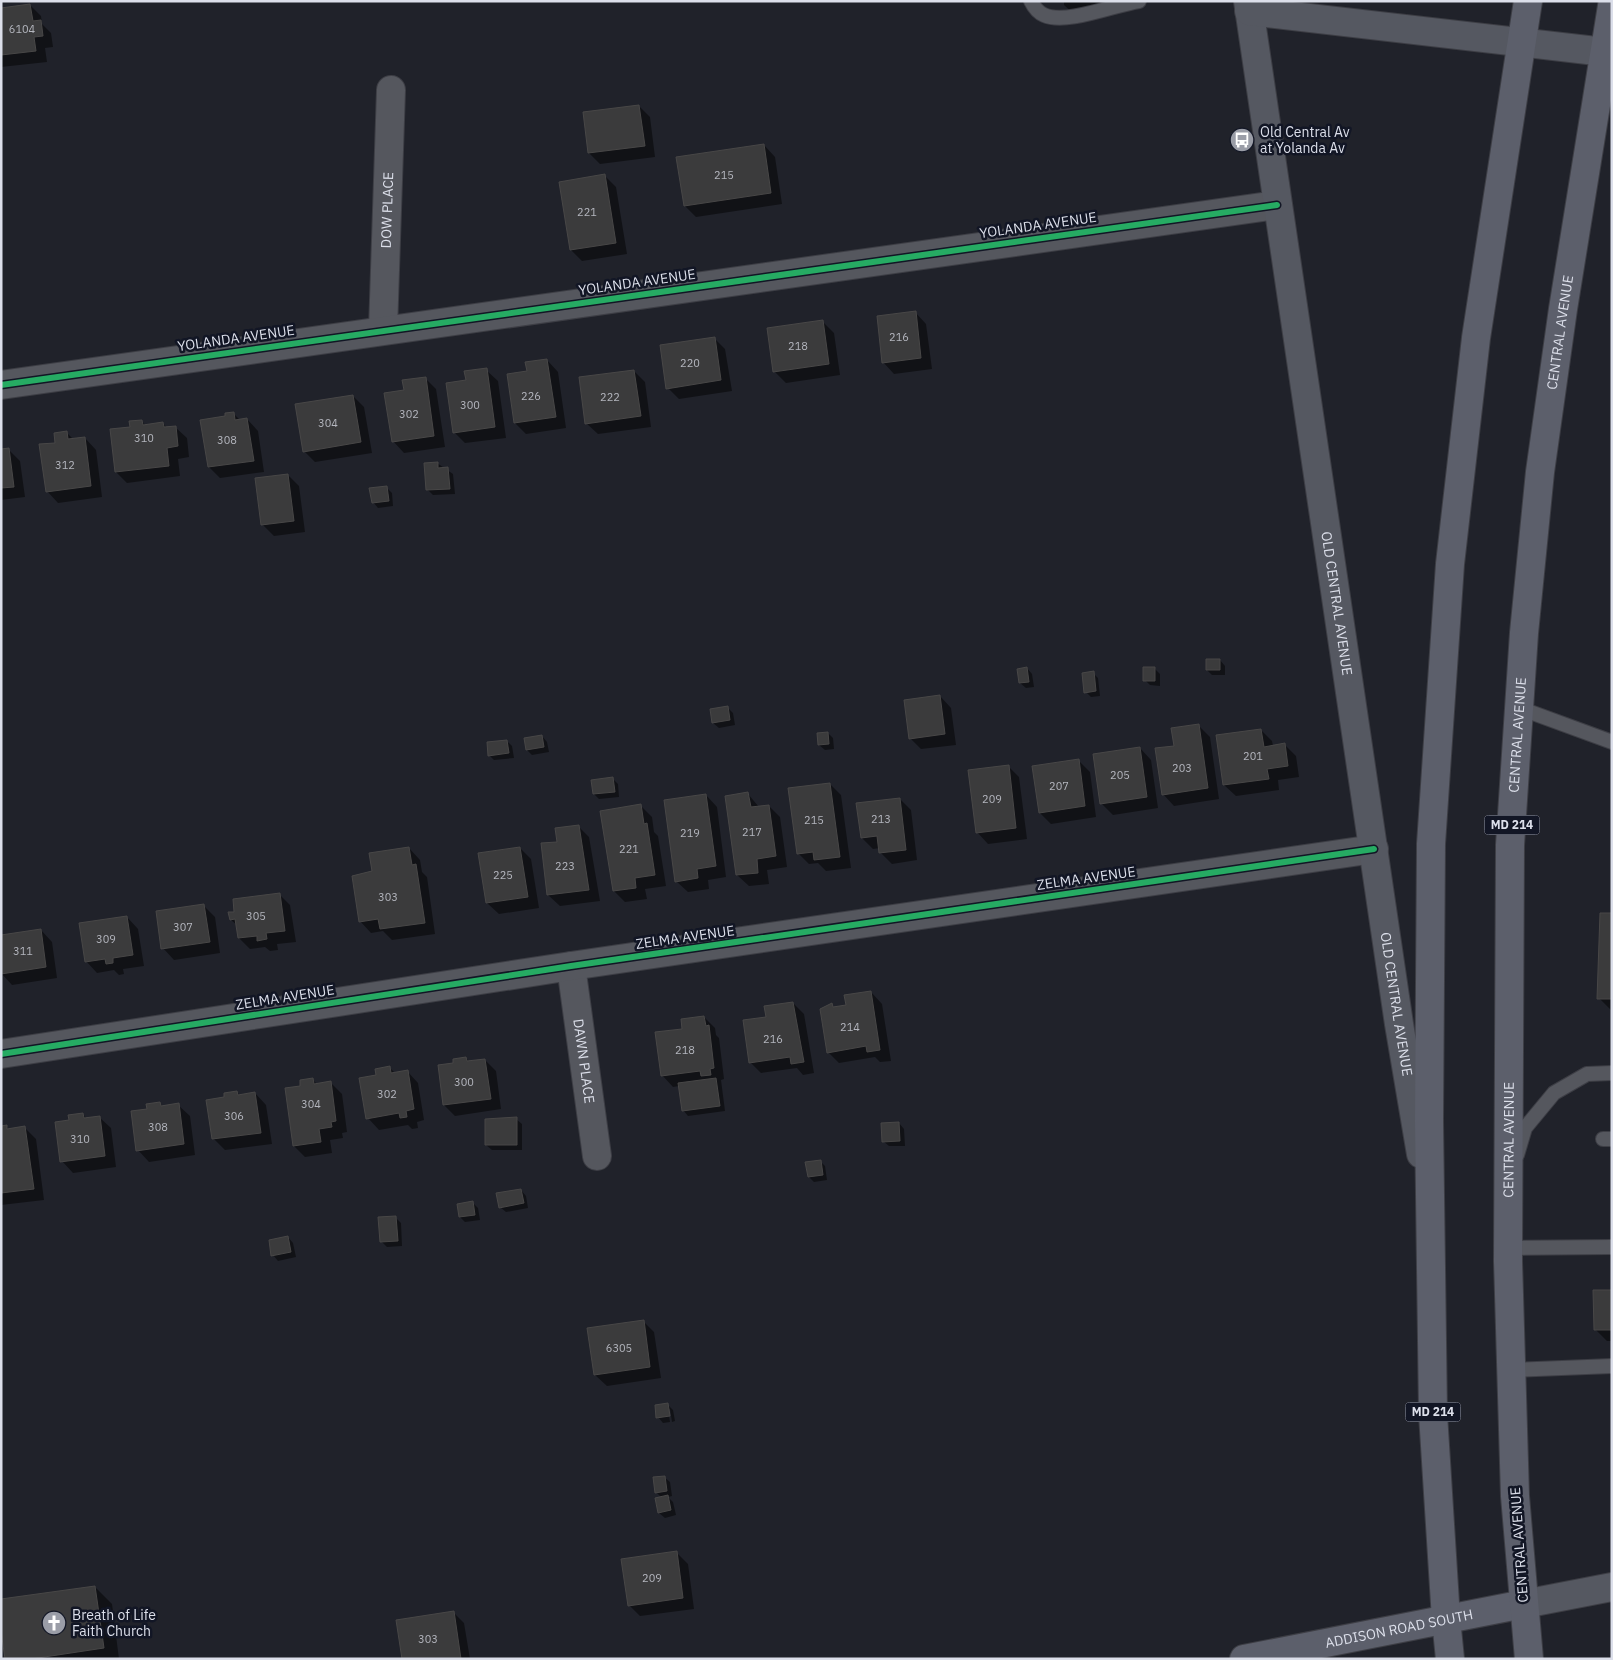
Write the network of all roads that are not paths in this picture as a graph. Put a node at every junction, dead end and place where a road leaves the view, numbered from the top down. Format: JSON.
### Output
{"nodes":[{"id":1,"x":1031,"y":1,"type":"edge"},
{"id":2,"x":1139,"y":1,"type":"edge"},
{"id":3,"x":1528,"y":1,"type":"edge"},
{"id":4,"x":1248,"y":6,"type":"edge"},
{"id":5,"x":1612,"y":6,"type":"edge"},
{"id":6,"x":1520,"y":42,"type":"junction"},
{"id":7,"x":1608,"y":52,"type":"edge"},
{"id":8,"x":391,"y":90,"type":"dead end"},
{"id":9,"x":1277,"y":204,"type":"junction"},
{"id":10,"x":383,"y":330,"type":"junction"},
{"id":11,"x":1,"y":385,"type":"edge"},
{"id":12,"x":1519,"y":708,"type":"junction"},
{"id":13,"x":1612,"y":742,"type":"edge"},
{"id":14,"x":1374,"y":849,"type":"junction"},
{"id":15,"x":571,"y":966,"type":"junction"},
{"id":16,"x":1,"y":1054,"type":"edge"},
{"id":17,"x":1612,"y":1073,"type":"edge"},
{"id":18,"x":597,"y":1156,"type":"dead end"},
{"id":19,"x":1507,"y":1190,"type":"junction"},
{"id":20,"x":1430,"y":1205,"type":"junction"},
{"id":21,"x":1612,"y":1247,"type":"edge"},
{"id":22,"x":1508,"y":1248,"type":"junction"},
{"id":23,"x":1612,"y":1366,"type":"edge"},
{"id":24,"x":1511,"y":1370,"type":"junction"},
{"id":25,"x":1612,"y":1587,"type":"edge"},
{"id":26,"x":1524,"y":1604,"type":"junction"},
{"id":27,"x":1446,"y":1619,"type":"junction"},
{"id":28,"x":1244,"y":1659,"type":"edge"},
{"id":29,"x":1450,"y":1659,"type":"edge"},
{"id":30,"x":1529,"y":1659,"type":"edge"}],
"edges":[{"from":1,"to":2,"type":"lane"},
{"from":3,"to":6,"type":"main road","number":"MD 214"},
{"from":4,"to":6,"type":"main road"},
{"from":4,"to":9,"type":"main road","name":"OLD CENTRAL AVENUE"},
{"from":5,"to":7,"type":"main road","number":"MD 214"},
{"from":6,"to":7,"type":"main road"},
{"from":6,"to":20,"type":"main road","number":"MD 214"},
{"from":7,"to":12,"type":"main road","name":"CENTRAL AVENUE","number":"MD 214"},
{"from":8,"to":10,"type":"street","name":"DOW PLACE"},
{"from":9,"to":10,"type":"street","name":"YOLANDA AVENUE"},
{"from":9,"to":14,"type":"main road","name":"OLD CENTRAL AVENUE"},
{"from":10,"to":11,"type":"street","name":"YOLANDA AVENUE"},
{"from":12,"to":13,"type":"lane"},
{"from":12,"to":19,"type":"main road","name":"CENTRAL AVENUE","number":"MD 214"},
{"from":14,"to":15,"type":"street","name":"ZELMA AVENUE"},
{"from":14,"to":20,"type":"main road","name":"OLD CENTRAL AVENUE"},
{"from":15,"to":16,"type":"street","name":"ZELMA AVENUE"},
{"from":15,"to":18,"type":"street","name":"DAWN PLACE"},
{"from":17,"to":19,"type":"lane"},
{"from":19,"to":22,"type":"main road","name":"CENTRAL AVENUE","number":"MD 214"},
{"from":20,"to":27,"type":"main road","number":"MD 214"},
{"from":21,"to":22,"type":"lane"},
{"from":22,"to":24,"type":"main road","name":"CENTRAL AVENUE","number":"MD 214"},
{"from":23,"to":24,"type":"lane"},
{"from":24,"to":26,"type":"main road","name":"CENTRAL AVENUE","number":"MD 214"},
{"from":25,"to":26,"type":"main road"},
{"from":26,"to":27,"type":"main road","name":"ADDISON ROAD SOUTH"},
{"from":26,"to":30,"type":"main road","name":"CENTRAL AVENUE","number":"MD 214"},
{"from":27,"to":28,"type":"main road","name":"ADDISON ROAD SOUTH"},
{"from":27,"to":29,"type":"main road","number":"MD 214"}]}
